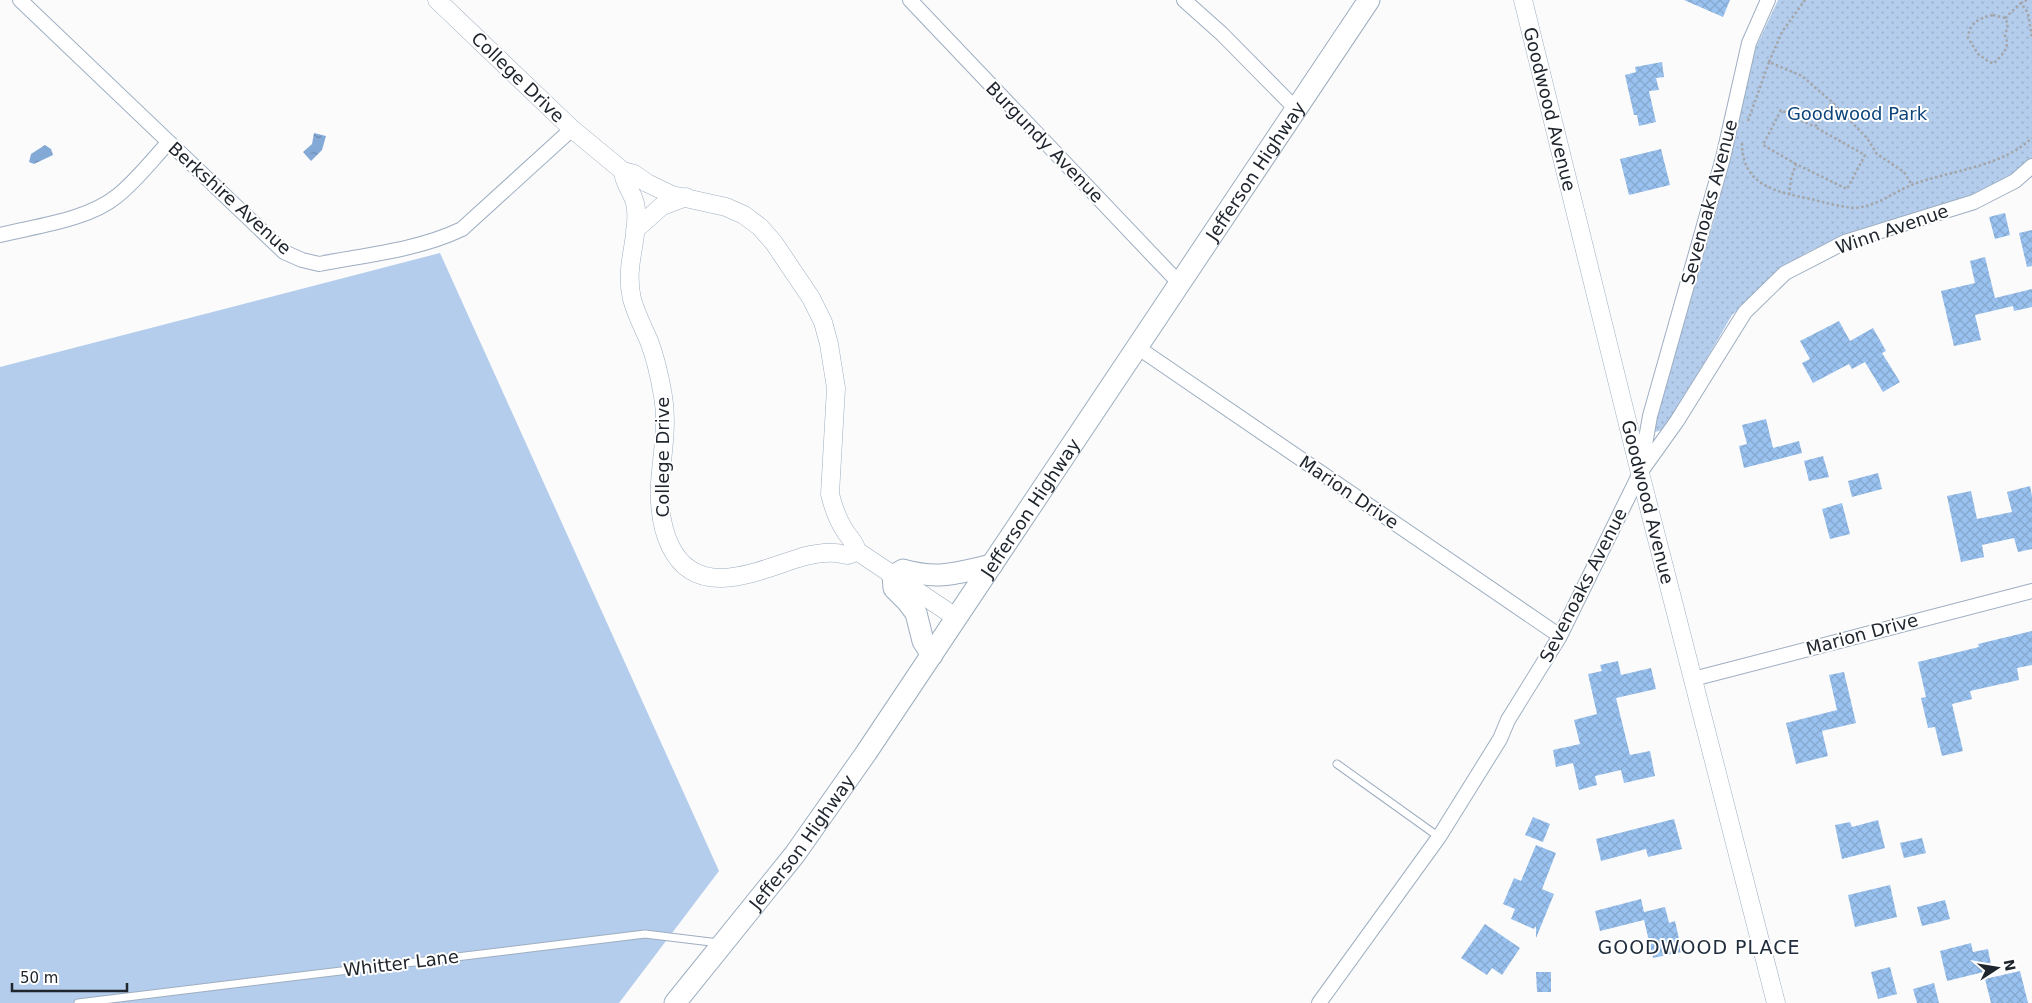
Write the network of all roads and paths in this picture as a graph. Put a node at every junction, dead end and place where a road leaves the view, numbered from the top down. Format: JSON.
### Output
{"nodes":[{"id":1,"x":20,"y":0,"type":"edge"},
{"id":2,"x":437,"y":0,"type":"edge"},
{"id":3,"x":910,"y":0,"type":"edge"},
{"id":4,"x":1184,"y":0,"type":"edge"},
{"id":5,"x":1369,"y":0,"type":"edge"},
{"id":6,"x":1523,"y":0,"type":"edge"},
{"id":7,"x":1768,"y":0,"type":"edge"},
{"id":8,"x":1805,"y":0,"type":"edge"},
{"id":9,"x":2027,"y":0,"type":"edge"},
{"id":10,"x":2020,"y":1,"type":"edge"},
{"id":11,"x":2006,"y":18,"type":"junction"},
{"id":12,"x":2032,"y":38,"type":"edge"},
{"id":13,"x":1769,"y":62,"type":"junction"},
{"id":14,"x":1832,"y":102,"type":"junction"},
{"id":15,"x":1296,"y":109,"type":"junction"},
{"id":16,"x":1747,"y":123,"type":"dead end"},
{"id":17,"x":1815,"y":127,"type":"junction"},
{"id":18,"x":572,"y":129,"type":"junction"},
{"id":19,"x":1743,"y":137,"type":"dead end"},
{"id":20,"x":2032,"y":138,"type":"edge"},
{"id":21,"x":168,"y":143,"type":"junction"},
{"id":22,"x":1796,"y":164,"type":"junction"},
{"id":23,"x":2032,"y":166,"type":"edge"},
{"id":24,"x":623,"y":171,"type":"junction"},
{"id":25,"x":1912,"y":185,"type":"junction"},
{"id":26,"x":1789,"y":195,"type":"junction"},
{"id":27,"x":686,"y":198,"type":"junction"},
{"id":28,"x":636,"y":230,"type":"junction"},
{"id":29,"x":0,"y":235,"type":"edge"},
{"id":30,"x":1180,"y":284,"type":"junction"},
{"id":31,"x":1137,"y":347,"type":"junction"},
{"id":32,"x":1640,"y":472,"type":"junction"},
{"id":33,"x":857,"y":551,"type":"junction"},
{"id":34,"x":992,"y":565,"type":"junction"},
{"id":35,"x":893,"y":576,"type":"junction"},
{"id":36,"x":2032,"y":591,"type":"edge"},
{"id":37,"x":957,"y":618,"type":"junction"},
{"id":38,"x":1560,"y":636,"type":"junction"},
{"id":39,"x":932,"y":655,"type":"junction"},
{"id":40,"x":1693,"y":679,"type":"junction"},
{"id":41,"x":1337,"y":764,"type":"dead end"},
{"id":42,"x":1439,"y":837,"type":"junction"},
{"id":43,"x":724,"y":944,"type":"junction"},
{"id":44,"x":78,"y":1003,"type":"edge"},
{"id":45,"x":675,"y":1003,"type":"edge"},
{"id":46,"x":1319,"y":1003,"type":"edge"},
{"id":47,"x":1776,"y":1003,"type":"edge"}],
"edges":[{"from":1,"to":21,"type":"street","name":"Berkshire Avenue"},
{"from":2,"to":18,"type":"street","name":"College Drive"},
{"from":3,"to":30,"type":"street","name":"Burgundy Avenue"},
{"from":4,"to":15,"type":"street"},
{"from":5,"to":15,"type":"main road","name":"Jefferson Highway"},
{"from":6,"to":32,"type":"street","name":"Goodwood Avenue"},
{"from":7,"to":32,"type":"street","name":"Sevenoaks Avenue"},
{"from":8,"to":13,"type":"path"},
{"from":9,"to":10,"type":"path"},
{"from":10,"to":11,"type":"path"},
{"from":10,"to":12,"type":"path"},
{"from":11,"to":11,"type":"path"},
{"from":13,"to":14,"type":"path"},
{"from":13,"to":16,"type":"path"},
{"from":14,"to":17,"type":"path"},
{"from":14,"to":25,"type":"path"},
{"from":15,"to":30,"type":"main road","name":"Jefferson Highway"},
{"from":17,"to":22,"type":"path"},
{"from":17,"to":22,"type":"path"},
{"from":18,"to":21,"type":"street","name":"Berkshire Avenue"},
{"from":18,"to":24,"type":"street","name":"College Drive"},
{"from":19,"to":26,"type":"path"},
{"from":20,"to":25,"type":"path"},
{"from":21,"to":29,"type":"street"},
{"from":22,"to":26,"type":"path"},
{"from":23,"to":32,"type":"street","name":"Winn Avenue"},
{"from":24,"to":27,"type":"street","name":"College Drive"},
{"from":24,"to":28,"type":"street","name":"College Drive"},
{"from":25,"to":26,"type":"path"},
{"from":27,"to":28,"type":"street"},
{"from":27,"to":33,"type":"street","name":"College Drive"},
{"from":28,"to":33,"type":"street","name":"College Drive"},
{"from":30,"to":31,"type":"main road","name":"Jefferson Highway"},
{"from":31,"to":34,"type":"main road","name":"Jefferson Highway"},
{"from":31,"to":38,"type":"street","name":"Marion Drive"},
{"from":32,"to":38,"type":"street","name":"Sevenoaks Avenue"},
{"from":32,"to":40,"type":"street","name":"Goodwood Avenue"},
{"from":33,"to":35,"type":"street","name":"College Drive"},
{"from":34,"to":35,"type":"main road"},
{"from":34,"to":37,"type":"main road","name":"Jefferson Highway"},
{"from":35,"to":37,"type":"street","name":"College Drive"},
{"from":35,"to":39,"type":"main road"},
{"from":36,"to":40,"type":"street","name":"Marion Drive"},
{"from":37,"to":39,"type":"main road","name":"Jefferson Highway"},
{"from":38,"to":42,"type":"street","name":"Sevenoaks Avenue"},
{"from":39,"to":43,"type":"main road","name":"Jefferson Highway"},
{"from":40,"to":47,"type":"street","name":"Goodwood Avenue"},
{"from":41,"to":42,"type":"lane"},
{"from":42,"to":46,"type":"street","name":"Sevenoaks Avenue"},
{"from":43,"to":44,"type":"lane","name":"Whitter Lane"},
{"from":43,"to":45,"type":"main road","name":"Jefferson Highway"}]}
